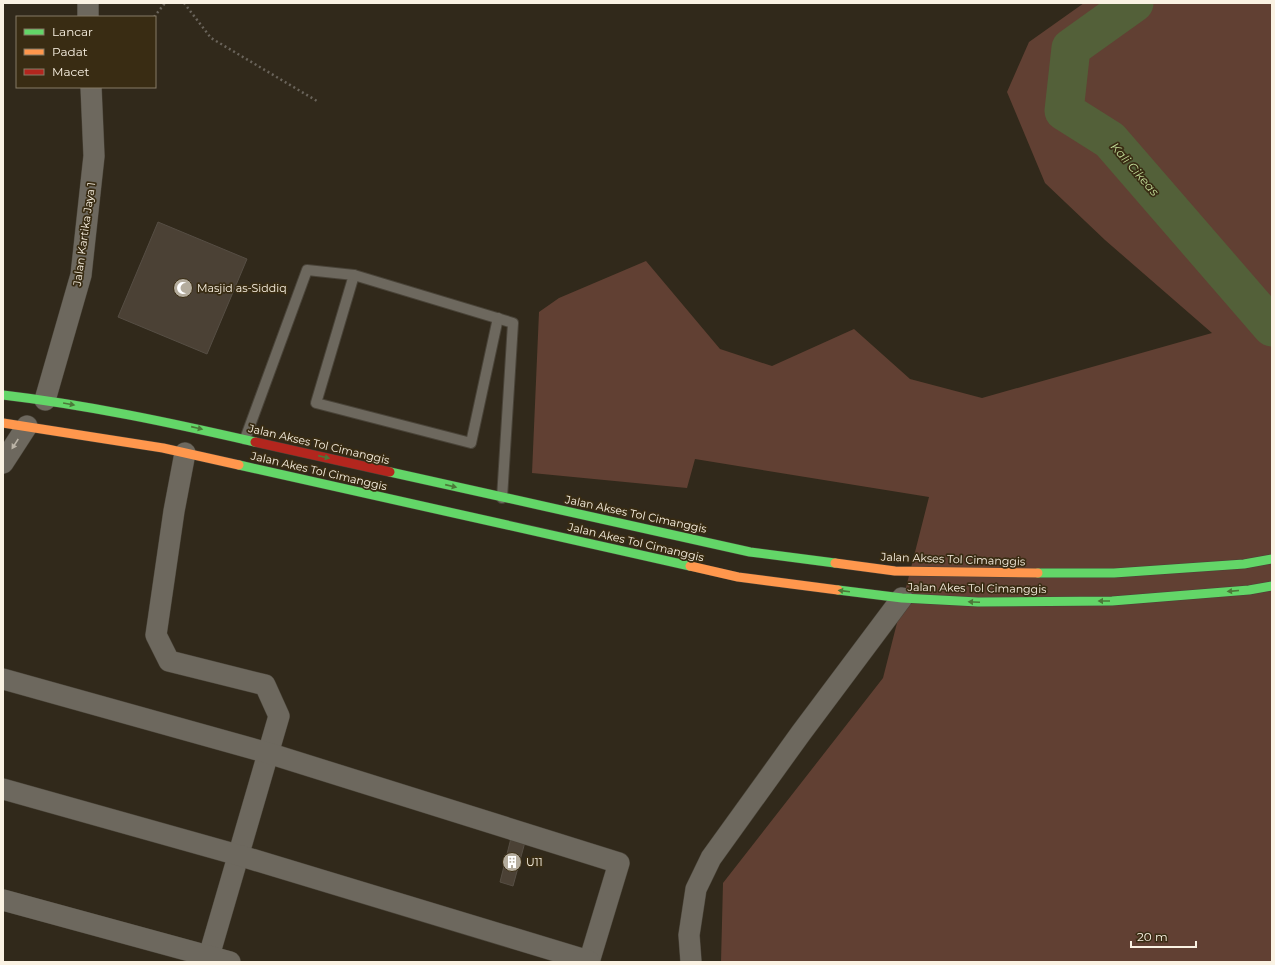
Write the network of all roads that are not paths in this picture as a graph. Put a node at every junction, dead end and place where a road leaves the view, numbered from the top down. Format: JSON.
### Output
{"nodes":[{"id":1,"x":88,"y":3,"type":"edge"},
{"id":2,"x":88,"y":16,"type":"edge"},
{"id":3,"x":91,"y":88,"type":"edge"},
{"id":4,"x":354,"y":275,"type":"junction"},
{"id":5,"x":498,"y":318,"type":"junction"},
{"id":6,"x":3,"y":394,"type":"edge"},
{"id":7,"x":45,"y":400,"type":"junction"},
{"id":8,"x":169,"y":422,"type":"junction"},
{"id":9,"x":3,"y":423,"type":"edge"},
{"id":10,"x":27,"y":426,"type":"junction"},
{"id":11,"x":245,"y":439,"type":"junction"},
{"id":12,"x":165,"y":441,"type":"junction"},
{"id":13,"x":185,"y":453,"type":"junction"},
{"id":14,"x":3,"y":463,"type":"edge"},
{"id":15,"x":502,"y":498,"type":"junction"},
{"id":16,"x":1272,"y":559,"type":"edge"},
{"id":17,"x":1272,"y":586,"type":"edge"},
{"id":18,"x":902,"y":598,"type":"junction"},
{"id":19,"x":3,"y":679,"type":"edge"},
{"id":20,"x":268,"y":753,"type":"junction"},
{"id":21,"x":3,"y":789,"type":"edge"},
{"id":22,"x":238,"y":855,"type":"junction"},
{"id":23,"x":3,"y":900,"type":"edge"},
{"id":24,"x":209,"y":956,"type":"junction"},
{"id":25,"x":230,"y":962,"type":"edge"},
{"id":26,"x":589,"y":962,"type":"edge"},
{"id":27,"x":691,"y":962,"type":"edge"}],
"edges":[{"from":1,"to":2,"type":"street"},
{"from":3,"to":7,"type":"street","name":"Jalan Kartika Jaya 1"},
{"from":4,"to":5,"type":"lane"},
{"from":4,"to":5,"type":"lane"},
{"from":4,"to":11,"type":"lane"},
{"from":5,"to":15,"type":"lane"},
{"from":6,"to":7,"type":"main road","name":"Jalan Akses Tol Cimanggis"},
{"from":7,"to":8,"type":"main road","name":"Jalan Akses Tol Cimanggis","one_way":true},
{"from":8,"to":11,"type":"main road","name":"Jalan Akses Tol Cimanggis","one_way":true},
{"from":8,"to":12,"type":"main road"},
{"from":9,"to":10,"type":"main road","name":"Jalan Akes Tol Cimanggis"},
{"from":10,"to":12,"type":"main road","name":"Jalan Akes Tol Cimanggis"},
{"from":10,"to":14,"type":"street","one_way":true},
{"from":11,"to":15,"type":"main road","name":"Jalan Akses Tol Cimanggis","one_way":true},
{"from":12,"to":13,"type":"main road","name":"Jalan Akes Tol Cimanggis"},
{"from":18,"to":13,"type":"main road","name":"Jalan Akes Tol Cimanggis","one_way":true},
{"from":13,"to":20,"type":"street"},
{"from":15,"to":16,"type":"main road","name":"Jalan Akses Tol Cimanggis"},
{"from":17,"to":18,"type":"main road","name":"Jalan Akes Tol Cimanggis","one_way":true},
{"from":18,"to":27,"type":"street"},
{"from":19,"to":20,"type":"street"},
{"from":20,"to":22,"type":"street"},
{"from":20,"to":26,"type":"street"},
{"from":21,"to":22,"type":"street"},
{"from":22,"to":24,"type":"street"},
{"from":22,"to":26,"type":"street"},
{"from":23,"to":24,"type":"street"},
{"from":24,"to":25,"type":"street"}]}
